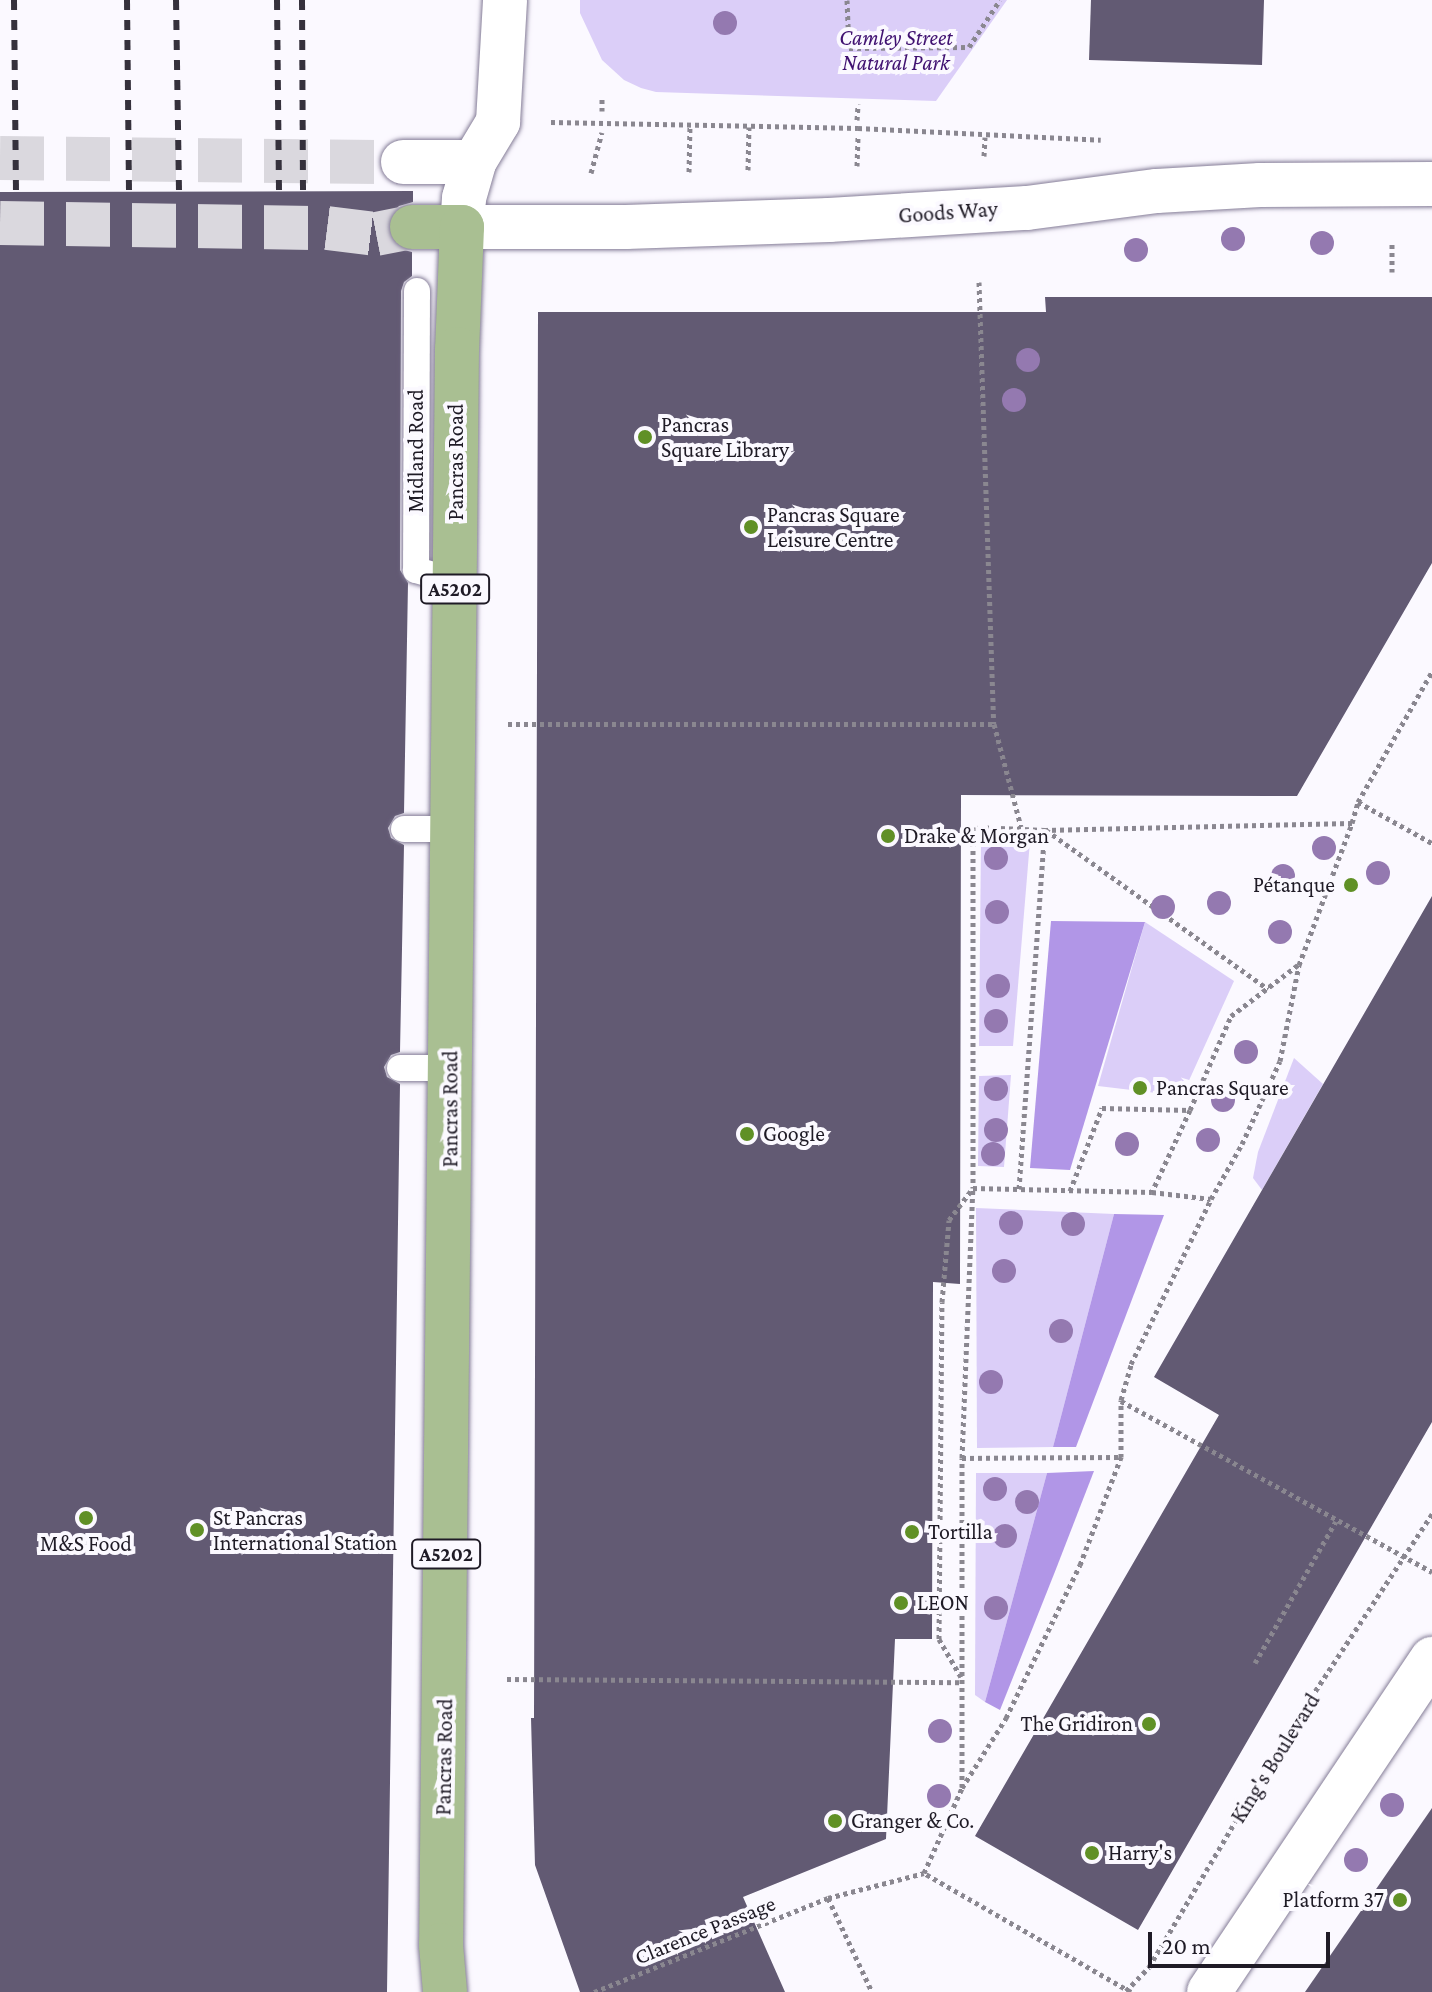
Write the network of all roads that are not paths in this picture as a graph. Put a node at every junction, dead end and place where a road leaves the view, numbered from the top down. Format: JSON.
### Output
{"nodes":[{"id":1,"x":505,"y":0,"type":"edge"},
{"id":2,"x":403,"y":162,"type":"tunnel mouth"},
{"id":3,"x":474,"y":162,"type":"junction"},
{"id":4,"x":1432,"y":184,"type":"edge"},
{"id":5,"x":412,"y":227,"type":"tunnel mouth"},
{"id":6,"x":462,"y":227,"type":"junction"},
{"id":7,"x":417,"y":291,"type":"dead end"},
{"id":8,"x":455,"y":581,"type":"junction"},
{"id":9,"x":404,"y":829,"type":"dead end"},
{"id":10,"x":453,"y":829,"type":"junction"},
{"id":11,"x":400,"y":1068,"type":"dead end"},
{"id":12,"x":451,"y":1068,"type":"junction"},
{"id":13,"x":1432,"y":1659,"type":"edge"},
{"id":14,"x":445,"y":1992,"type":"edge"},
{"id":15,"x":1209,"y":1992,"type":"edge"}],
"edges":[{"from":1,"to":3,"type":"street","name":"Pancras Road"},
{"from":2,"to":3,"type":"street"},
{"from":3,"to":6,"type":"street","name":"Pancras Road"},
{"from":4,"to":6,"type":"street","name":"Goods Way"},
{"from":5,"to":6,"type":"main road"},
{"from":6,"to":8,"type":"main road","name":"Pancras Road","number":"A5202"},
{"from":7,"to":8,"type":"lane","name":"Midland Road"},
{"from":8,"to":10,"type":"main road","name":"Pancras Road","number":"A5202"},
{"from":9,"to":10,"type":"lane"},
{"from":10,"to":12,"type":"main road","name":"Pancras Road","number":"A5202"},
{"from":11,"to":12,"type":"lane"},
{"from":12,"to":14,"type":"main road","name":"Pancras Road","number":"A5202"},
{"from":13,"to":15,"type":"street"}]}
